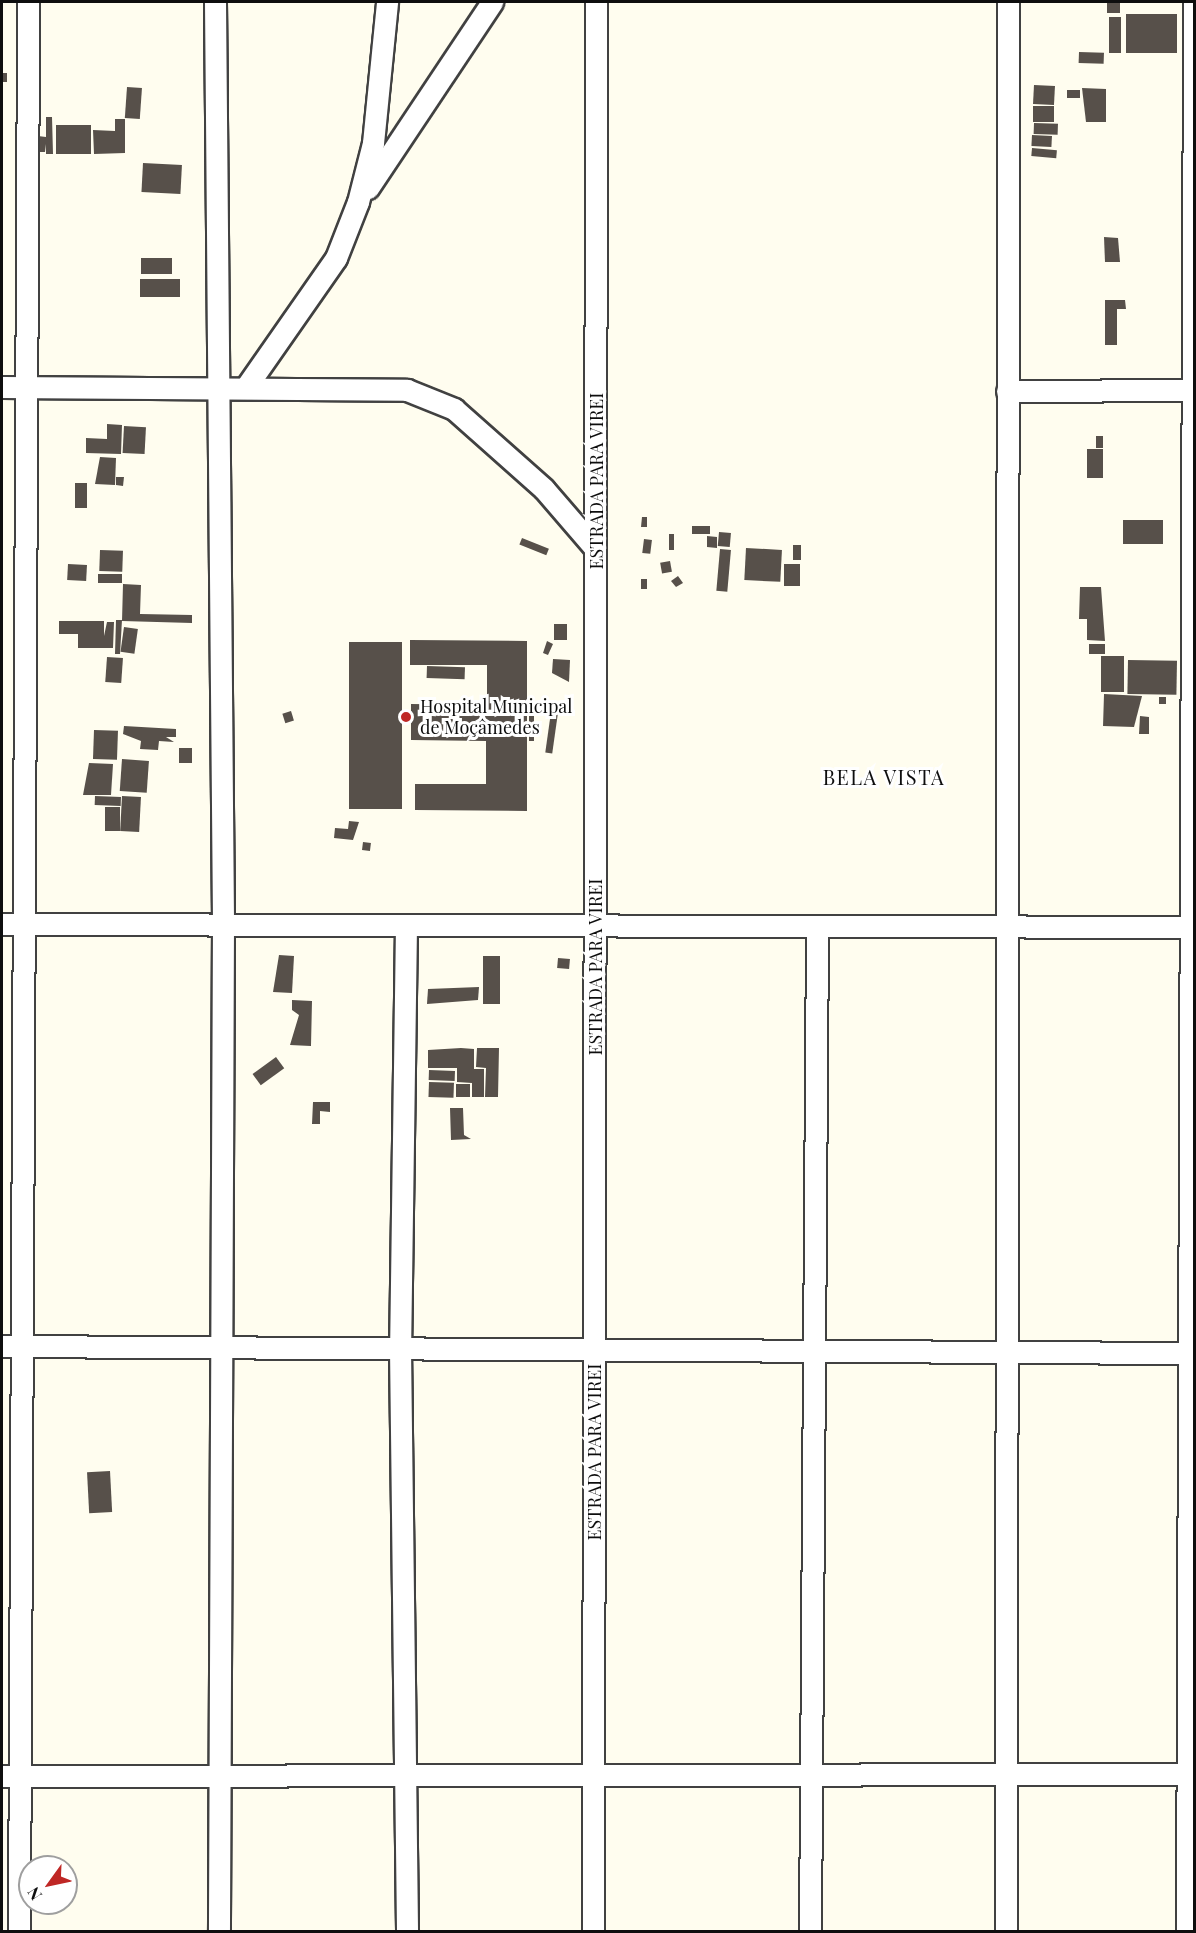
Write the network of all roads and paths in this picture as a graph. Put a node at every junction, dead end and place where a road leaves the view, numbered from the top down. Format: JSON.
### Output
{"nodes":[{"id":1,"x":28,"y":2,"type":"edge"},
{"id":2,"x":214,"y":2,"type":"edge"},
{"id":3,"x":387,"y":2,"type":"edge"},
{"id":4,"x":492,"y":2,"type":"edge"},
{"id":5,"x":596,"y":2,"type":"edge"},
{"id":6,"x":1008,"y":2,"type":"edge"},
{"id":7,"x":1194,"y":2,"type":"edge"},
{"id":8,"x":358,"y":202,"type":"junction"},
{"id":9,"x":2,"y":387,"type":"edge"},
{"id":10,"x":25,"y":387,"type":"junction"},
{"id":11,"x":216,"y":387,"type":"junction"},
{"id":12,"x":246,"y":387,"type":"junction"},
{"id":13,"x":1193,"y":390,"type":"edge"},
{"id":14,"x":1007,"y":391,"type":"junction"},
{"id":15,"x":596,"y":548,"type":"junction"},
{"id":16,"x":2,"y":924,"type":"edge"},
{"id":17,"x":25,"y":924,"type":"junction"},
{"id":18,"x":224,"y":924,"type":"junction"},
{"id":19,"x":406,"y":925,"type":"junction"},
{"id":20,"x":595,"y":925,"type":"junction"},
{"id":21,"x":817,"y":926,"type":"junction"},
{"id":22,"x":1007,"y":927,"type":"junction"},
{"id":23,"x":1192,"y":927,"type":"edge"},
{"id":24,"x":2,"y":1346,"type":"edge"},
{"id":25,"x":24,"y":1346,"type":"junction"},
{"id":26,"x":220,"y":1348,"type":"junction"},
{"id":27,"x":400,"y":1348,"type":"junction"},
{"id":28,"x":594,"y":1350,"type":"junction"},
{"id":29,"x":813,"y":1351,"type":"junction"},
{"id":30,"x":1006,"y":1352,"type":"junction"},
{"id":31,"x":1192,"y":1353,"type":"edge"},
{"id":32,"x":810,"y":1774,"type":"junction"},
{"id":33,"x":1006,"y":1774,"type":"junction"},
{"id":34,"x":1191,"y":1774,"type":"edge"},
{"id":35,"x":220,"y":1775,"type":"junction"},
{"id":36,"x":408,"y":1775,"type":"junction"},
{"id":37,"x":593,"y":1775,"type":"junction"},
{"id":38,"x":11,"y":1776,"type":"edge"},
{"id":39,"x":19,"y":1932,"type":"edge"},
{"id":40,"x":219,"y":1932,"type":"edge"},
{"id":41,"x":407,"y":1932,"type":"edge"},
{"id":42,"x":593,"y":1932,"type":"edge"},
{"id":43,"x":810,"y":1932,"type":"edge"},
{"id":44,"x":1006,"y":1932,"type":"edge"},
{"id":45,"x":1187,"y":1932,"type":"edge"}],
"edges":[{"from":1,"to":10,"type":"street"},
{"from":2,"to":11,"type":"street"},
{"from":3,"to":8,"type":"street"},
{"from":4,"to":8,"type":"street"},
{"from":5,"to":15,"type":"street","name":"ESTRADA PARA VIREI"},
{"from":6,"to":14,"type":"street"},
{"from":7,"to":13,"type":"street"},
{"from":8,"to":12,"type":"street"},
{"from":9,"to":10,"type":"street"},
{"from":10,"to":11,"type":"street"},
{"from":10,"to":17,"type":"street"},
{"from":11,"to":12,"type":"street"},
{"from":11,"to":18,"type":"street"},
{"from":12,"to":15,"type":"street"},
{"from":13,"to":14,"type":"street"},
{"from":13,"to":23,"type":"street"},
{"from":14,"to":22,"type":"street"},
{"from":15,"to":20,"type":"street","name":"ESTRADA PARA VIREI"},
{"from":16,"to":17,"type":"street"},
{"from":17,"to":18,"type":"street"},
{"from":17,"to":25,"type":"street"},
{"from":18,"to":19,"type":"street"},
{"from":18,"to":26,"type":"street"},
{"from":19,"to":20,"type":"street"},
{"from":19,"to":27,"type":"street"},
{"from":20,"to":21,"type":"street"},
{"from":20,"to":28,"type":"street","name":"ESTRADA PARA VIREI"},
{"from":21,"to":22,"type":"street"},
{"from":21,"to":29,"type":"street"},
{"from":22,"to":23,"type":"street"},
{"from":22,"to":30,"type":"street"},
{"from":23,"to":31,"type":"street"},
{"from":24,"to":25,"type":"street"},
{"from":25,"to":26,"type":"street"},
{"from":25,"to":38,"type":"street"},
{"from":26,"to":27,"type":"street"},
{"from":26,"to":35,"type":"street"},
{"from":27,"to":28,"type":"street"},
{"from":27,"to":36,"type":"street"},
{"from":28,"to":29,"type":"street"},
{"from":28,"to":37,"type":"street","name":"ESTRADA PARA VIREI"},
{"from":29,"to":30,"type":"street"},
{"from":29,"to":32,"type":"street"},
{"from":30,"to":31,"type":"street"},
{"from":30,"to":33,"type":"street"},
{"from":31,"to":34,"type":"street"},
{"from":32,"to":33,"type":"street"},
{"from":32,"to":37,"type":"street"},
{"from":32,"to":43,"type":"street"},
{"from":33,"to":34,"type":"street"},
{"from":33,"to":44,"type":"street"},
{"from":34,"to":45,"type":"street"},
{"from":35,"to":36,"type":"street"},
{"from":35,"to":38,"type":"street"},
{"from":35,"to":40,"type":"street"},
{"from":36,"to":37,"type":"street"},
{"from":36,"to":41,"type":"street"},
{"from":37,"to":42,"type":"street","name":"ESTRADA PARA VIREI"},
{"from":38,"to":39,"type":"street"}]}
